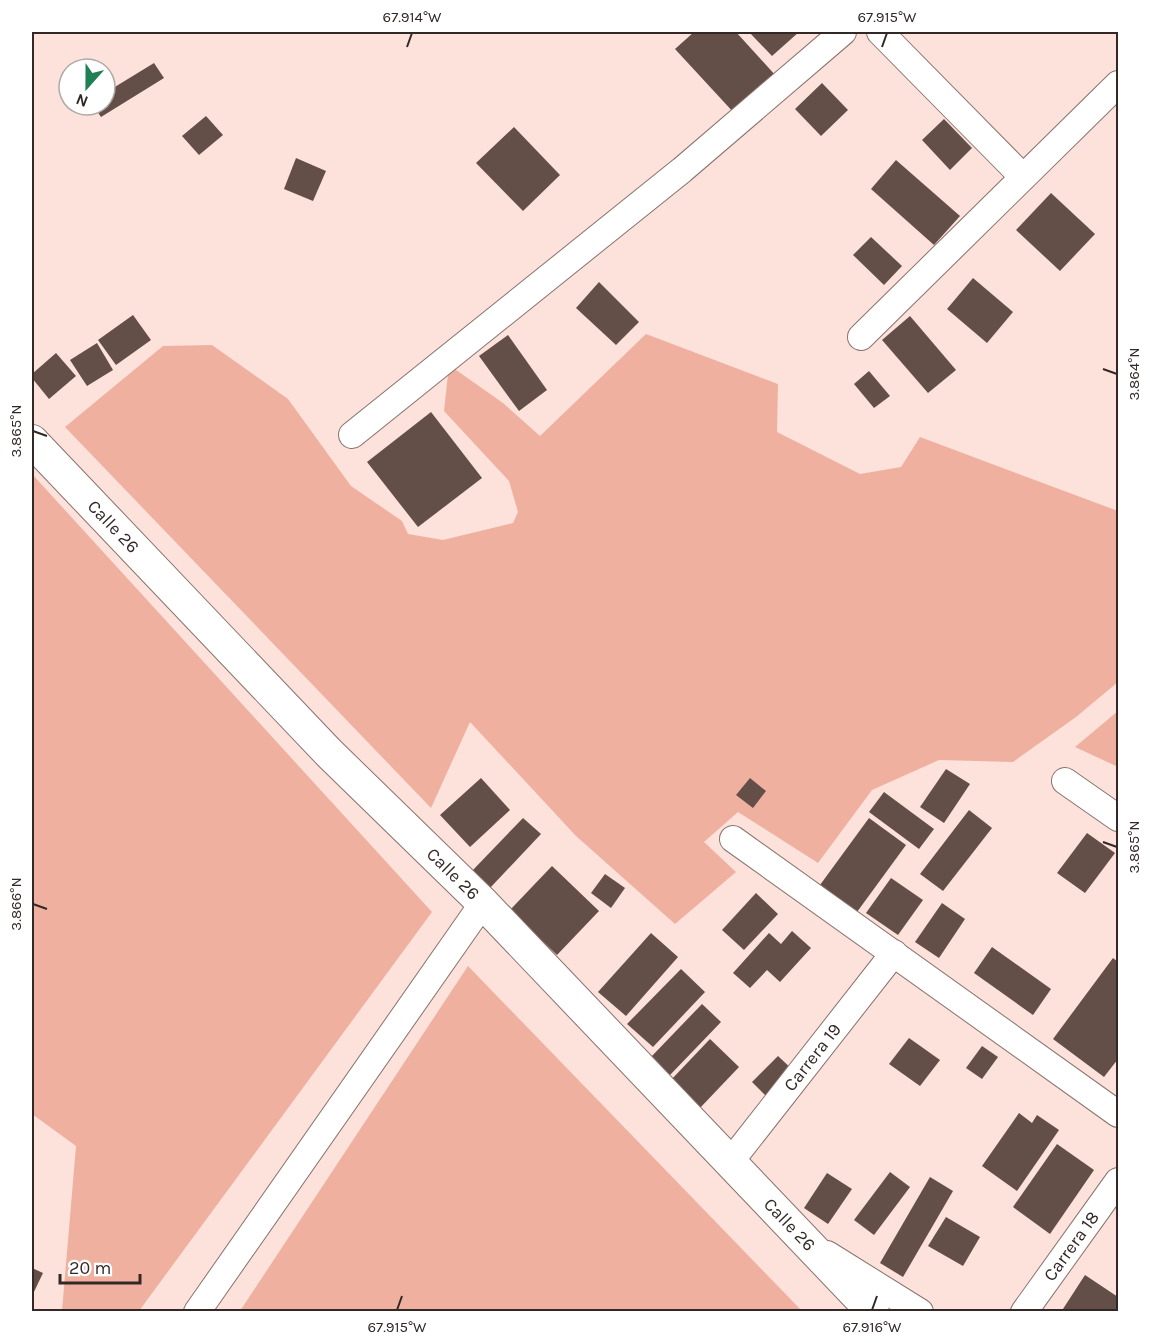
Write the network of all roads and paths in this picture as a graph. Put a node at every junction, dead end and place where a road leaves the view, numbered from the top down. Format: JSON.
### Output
{"nodes":[{"id":1,"x":843,"y":32,"type":"edge"},
{"id":2,"x":879,"y":32,"type":"edge"},
{"id":3,"x":1119,"y":84,"type":"edge"},
{"id":4,"x":1023,"y":177,"type":"junction"},
{"id":5,"x":861,"y":337,"type":"dead end"},
{"id":6,"x":352,"y":435,"type":"dead end"},
{"id":7,"x":32,"y":441,"type":"edge"},
{"id":8,"x":1065,"y":781,"type":"dead end"},
{"id":9,"x":1119,"y":818,"type":"edge"},
{"id":10,"x":733,"y":839,"type":"dead end"},
{"id":11,"x":483,"y":903,"type":"junction"},
{"id":12,"x":894,"y":953,"type":"junction"},
{"id":13,"x":1119,"y":1114,"type":"edge"},
{"id":14,"x":732,"y":1161,"type":"junction"},
{"id":15,"x":1119,"y":1181,"type":"edge"},
{"id":16,"x":807,"y":1241,"type":"junction"},
{"id":17,"x":197,"y":1311,"type":"edge"},
{"id":18,"x":873,"y":1311,"type":"edge"},
{"id":19,"x":920,"y":1311,"type":"edge"},
{"id":20,"x":1024,"y":1311,"type":"edge"}],
"edges":[{"from":1,"to":6,"type":"street"},
{"from":2,"to":4,"type":"street"},
{"from":3,"to":4,"type":"street"},
{"from":4,"to":5,"type":"street"},
{"from":7,"to":11,"type":"street","name":"Calle 26"},
{"from":8,"to":9,"type":"street"},
{"from":10,"to":12,"type":"street"},
{"from":11,"to":14,"type":"street","name":"Calle 26"},
{"from":11,"to":17,"type":"street"},
{"from":12,"to":13,"type":"street"},
{"from":12,"to":14,"type":"street","name":"Carrera 19"},
{"from":14,"to":16,"type":"street","name":"Calle 26"},
{"from":15,"to":20,"type":"street","name":"Carrera 18"},
{"from":16,"to":18,"type":"street","name":"Calle 26"},
{"from":16,"to":19,"type":"street"}]}
